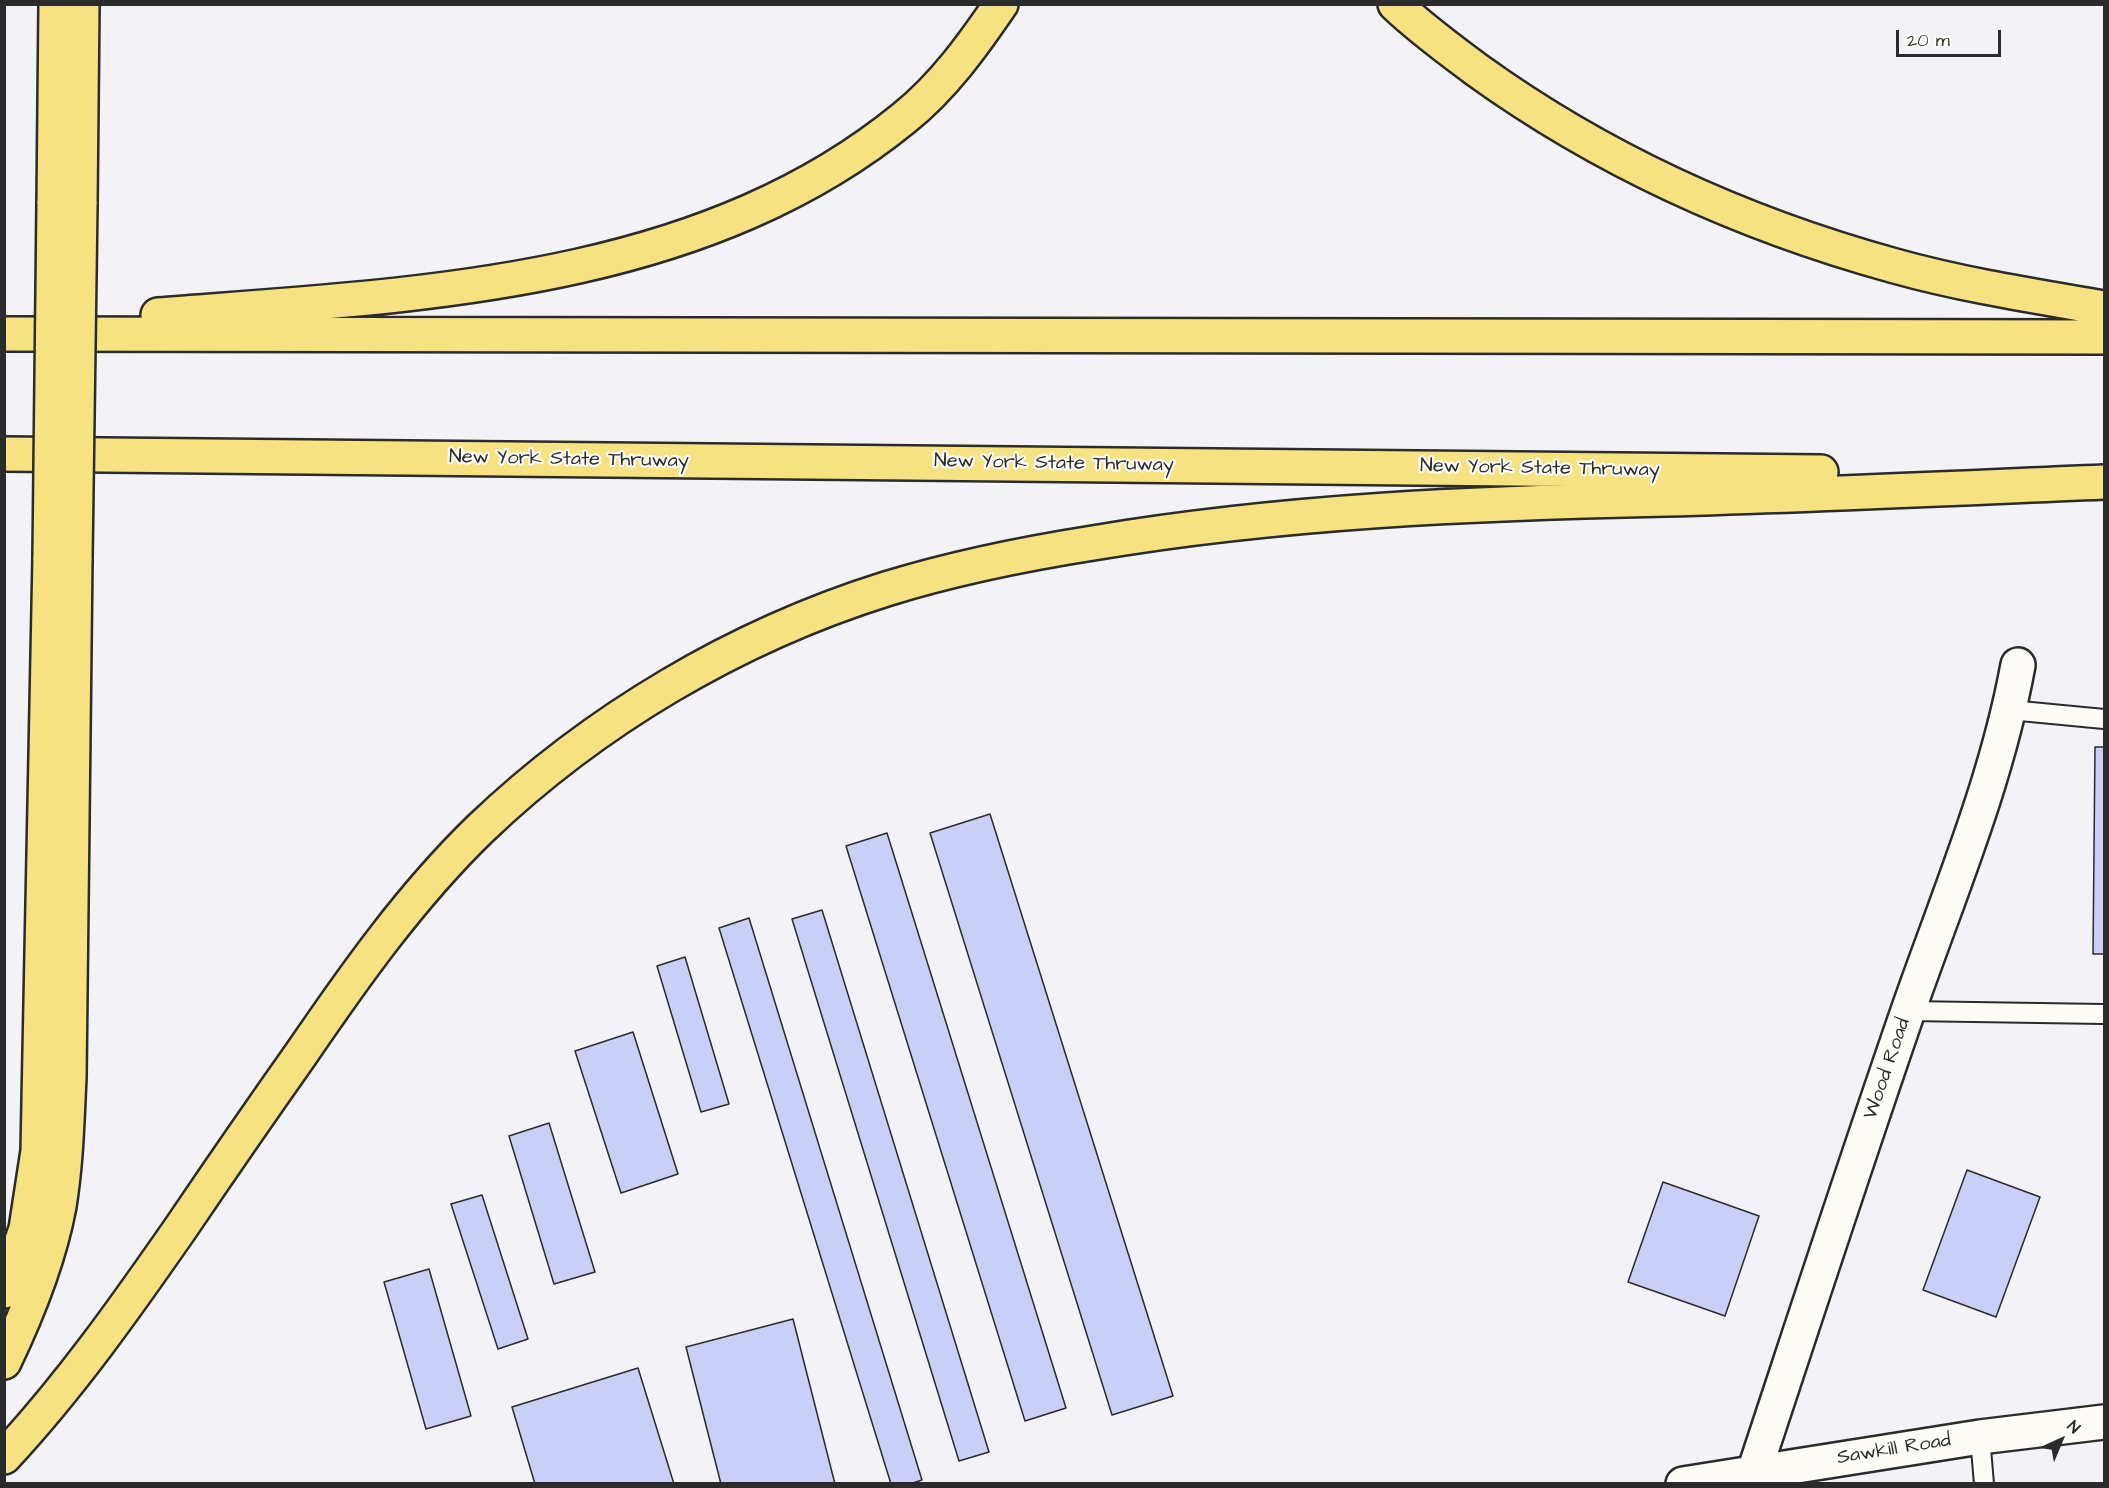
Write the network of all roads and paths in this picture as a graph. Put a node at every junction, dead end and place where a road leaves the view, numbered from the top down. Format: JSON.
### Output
{"nodes":[{"id":1,"x":56,"y":4,"type":"edge"},
{"id":2,"x":82,"y":4,"type":"edge"},
{"id":3,"x":1001,"y":4,"type":"edge"},
{"id":4,"x":1395,"y":4,"type":"edge"},
{"id":5,"x":67,"y":204,"type":"junction"},
{"id":6,"x":2104,"y":308,"type":"edge"},
{"id":7,"x":4,"y":328,"type":"edge"},
{"id":8,"x":4,"y":334,"type":"edge"},
{"id":9,"x":2104,"y":337,"type":"edge"},
{"id":10,"x":4,"y":454,"type":"edge"},
{"id":11,"x":2104,"y":475,"type":"edge"},
{"id":12,"x":2104,"y":482,"type":"edge"},
{"id":13,"x":62,"y":558,"type":"junction"},
{"id":14,"x":2018,"y":665,"type":"dead end"},
{"id":15,"x":2010,"y":710,"type":"junction"},
{"id":16,"x":2104,"y":719,"type":"edge"},
{"id":17,"x":1908,"y":1011,"type":"junction"},
{"id":18,"x":2104,"y":1014,"type":"edge"},
{"id":19,"x":4,"y":1291,"type":"edge"},
{"id":20,"x":4,"y":1362,"type":"edge"},
{"id":21,"x":2104,"y":1422,"type":"edge"},
{"id":22,"x":1980,"y":1437,"type":"junction"},
{"id":23,"x":4,"y":1457,"type":"edge"},
{"id":24,"x":1754,"y":1472,"type":"junction"},
{"id":25,"x":1683,"y":1484,"type":"edge"},
{"id":26,"x":1984,"y":1484,"type":"edge"}],
"edges":[{"from":1,"to":5,"type":"highway"},
{"from":2,"to":5,"type":"highway"},
{"from":3,"to":7,"type":"highway"},
{"from":4,"to":6,"type":"highway"},
{"from":5,"to":13,"type":"highway","bridge":true},
{"from":8,"to":9,"type":"highway"},
{"from":10,"to":11,"type":"highway","name":"New York State Thruway"},
{"from":12,"to":23,"type":"highway"},
{"from":13,"to":19,"type":"highway"},
{"from":13,"to":20,"type":"highway"},
{"from":14,"to":15,"type":"street","name":"Wood Road"},
{"from":15,"to":16,"type":"lane"},
{"from":15,"to":17,"type":"street","name":"Wood Road"},
{"from":17,"to":18,"type":"lane"},
{"from":17,"to":24,"type":"street","name":"Wood Road"},
{"from":21,"to":22,"type":"street","name":"Sawkill Road"},
{"from":22,"to":24,"type":"street","name":"Sawkill Road"},
{"from":22,"to":26,"type":"lane"},
{"from":24,"to":25,"type":"street","name":"Sawkill Road"}]}
